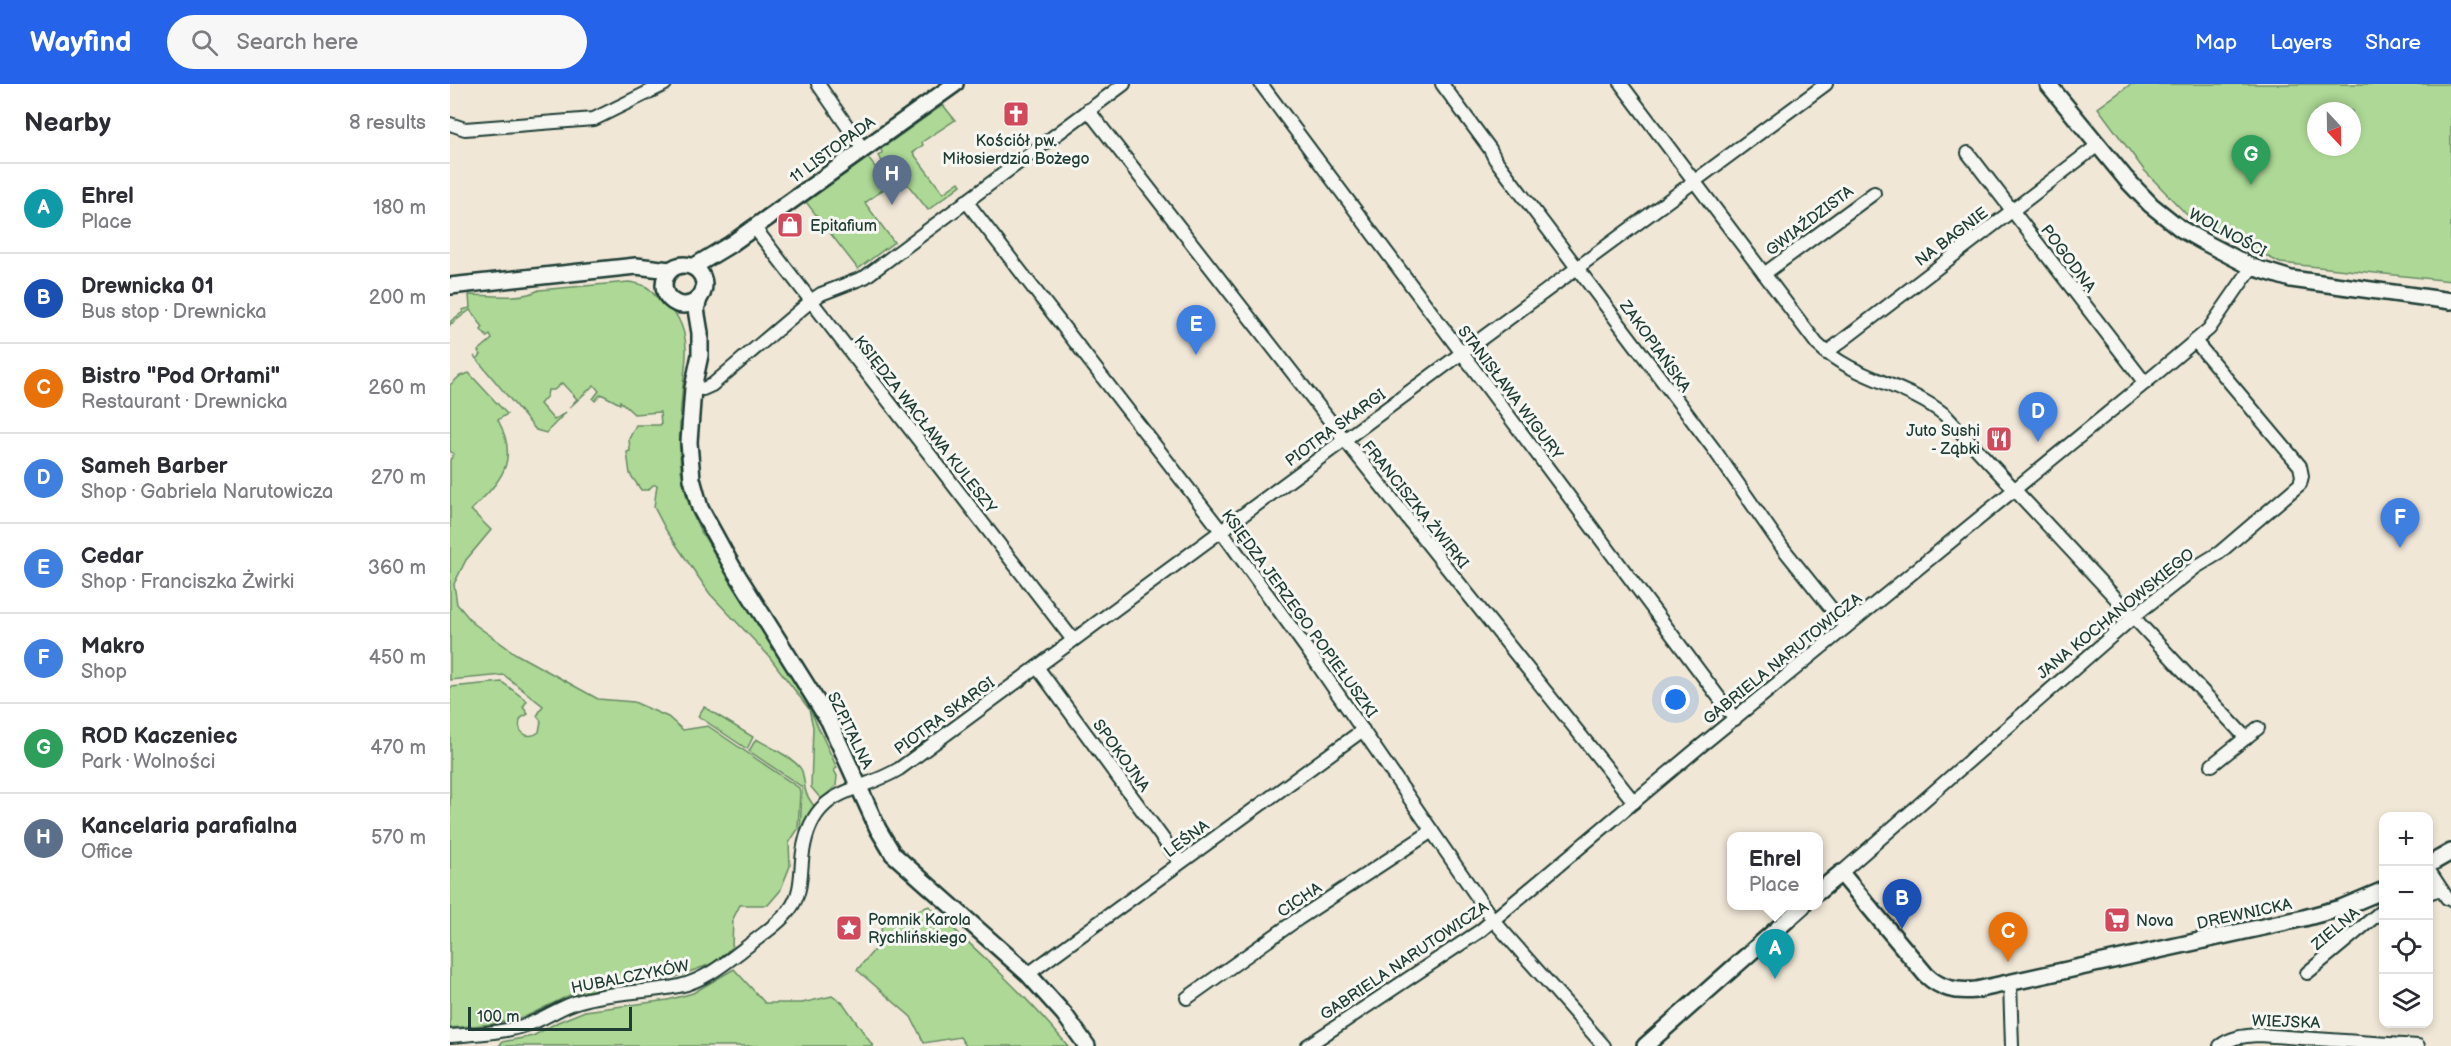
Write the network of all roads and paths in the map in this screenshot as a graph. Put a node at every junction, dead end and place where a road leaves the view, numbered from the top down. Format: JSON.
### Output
{"nodes":[{"id":1,"x":664,"y":84,"type":"edge"},
{"id":2,"x":818,"y":84,"type":"edge"},
{"id":3,"x":954,"y":84,"type":"edge"},
{"id":4,"x":1124,"y":84,"type":"edge"},
{"id":5,"x":1261,"y":84,"type":"edge"},
{"id":6,"x":1442,"y":84,"type":"edge"},
{"id":7,"x":1622,"y":84,"type":"edge"},
{"id":8,"x":1826,"y":84,"type":"edge"},
{"id":9,"x":2048,"y":84,"type":"edge"},
{"id":10,"x":1088,"y":110,"type":"junction"},
{"id":11,"x":450,"y":124,"type":"edge"},
{"id":12,"x":2098,"y":145,"type":"junction"},
{"id":13,"x":863,"y":149,"type":"junction"},
{"id":14,"x":1968,"y":153,"type":"dead end"},
{"id":15,"x":1694,"y":180,"type":"junction"},
{"id":16,"x":1874,"y":193,"type":"dead end"},
{"id":17,"x":966,"y":201,"type":"junction"},
{"id":18,"x":2012,"y":211,"type":"junction"},
{"id":19,"x":754,"y":227,"type":"junction"},
{"id":20,"x":2252,"y":267,"type":"junction"},
{"id":21,"x":1578,"y":268,"type":"junction"},
{"id":22,"x":618,"y":269,"type":"junction"},
{"id":23,"x":670,"y":270,"type":"junction"},
{"id":24,"x":698,"y":272,"type":"junction"},
{"id":25,"x":1764,"y":274,"type":"junction"},
{"id":26,"x":664,"y":285,"type":"junction"},
{"id":27,"x":450,"y":286,"type":"edge"},
{"id":28,"x":699,"y":299,"type":"junction"},
{"id":29,"x":2451,"y":301,"type":"edge"},
{"id":30,"x":811,"y":302,"type":"junction"},
{"id":31,"x":679,"y":304,"type":"junction"},
{"id":32,"x":2195,"y":341,"type":"junction"},
{"id":33,"x":1826,"y":353,"type":"junction"},
{"id":34,"x":1462,"y":354,"type":"junction"},
{"id":35,"x":694,"y":380,"type":"junction"},
{"id":36,"x":2145,"y":383,"type":"junction"},
{"id":37,"x":1345,"y":440,"type":"junction"},
{"id":38,"x":2015,"y":489,"type":"junction"},
{"id":39,"x":1222,"y":532,"type":"junction"},
{"id":40,"x":2134,"y":617,"type":"junction"},
{"id":41,"x":1846,"y":627,"type":"junction"},
{"id":42,"x":1073,"y":640,"type":"junction"},
{"id":43,"x":1037,"y":667,"type":"junction"},
{"id":44,"x":1735,"y":719,"type":"junction"},
{"id":45,"x":2258,"y":728,"type":"dead end"},
{"id":46,"x":1363,"y":730,"type":"junction"},
{"id":47,"x":2246,"y":738,"type":"junction"},
{"id":48,"x":2212,"y":765,"type":"dead end"},
{"id":49,"x":858,"y":785,"type":"junction"},
{"id":50,"x":1634,"y":802,"type":"junction"},
{"id":51,"x":1432,"y":831,"type":"junction"},
{"id":52,"x":2451,"y":852,"type":"edge"},
{"id":53,"x":1180,"y":862,"type":"junction"},
{"id":54,"x":2430,"y":866,"type":"edge"},
{"id":55,"x":1841,"y":873,"type":"junction"},
{"id":56,"x":1823,"y":888,"type":"edge"},
{"id":57,"x":2435,"y":891,"type":"edge"},
{"id":58,"x":2379,"y":892,"type":"edge"},
{"id":59,"x":2451,"y":900,"type":"edge"},
{"id":60,"x":1798,"y":910,"type":"edge"},
{"id":61,"x":2379,"y":913,"type":"edge"},
{"id":62,"x":1493,"y":920,"type":"junction"},
{"id":63,"x":2307,"y":973,"type":"dead end"},
{"id":64,"x":1028,"y":974,"type":"junction"},
{"id":65,"x":2010,"y":982,"type":"junction"},
{"id":66,"x":1187,"y":998,"type":"dead end"},
{"id":67,"x":450,"y":1036,"type":"edge"},
{"id":68,"x":2223,"y":1043,"type":"edge"},
{"id":69,"x":1087,"y":1046,"type":"edge"},
{"id":70,"x":1307,"y":1046,"type":"edge"},
{"id":71,"x":1604,"y":1046,"type":"edge"},
{"id":72,"x":1645,"y":1046,"type":"edge"},
{"id":73,"x":2012,"y":1046,"type":"edge"},
{"id":74,"x":2418,"y":1046,"type":"edge"}],
"edges":[{"from":1,"to":11,"type":"street"},
{"from":2,"to":13,"type":"street"},
{"from":3,"to":13,"type":"street","name":"11 LISTOPADA"},
{"from":4,"to":10,"type":"street"},
{"from":5,"to":34,"type":"street","name":"STANISŁAWA WIGURY"},
{"from":6,"to":21,"type":"street","name":"ZAKOPIAŃSKA"},
{"from":7,"to":15,"type":"street"},
{"from":8,"to":15,"type":"street","name":"PIOTRA SKARGI"},
{"from":9,"to":12,"type":"street","name":"WOLNOŚCI"},
{"from":10,"to":17,"type":"street"},
{"from":10,"to":37,"type":"street","name":"FRANCISZKA ŻWIRKI"},
{"from":12,"to":18,"type":"street","name":"NA BAGNIE"},
{"from":12,"to":20,"type":"street","name":"WOLNOŚCI"},
{"from":13,"to":19,"type":"street","name":"11 LISTOPADA"},
{"from":14,"to":18,"type":"street","name":"POGODNA"},
{"from":15,"to":21,"type":"street","name":"PIOTRA SKARGI"},
{"from":15,"to":25,"type":"street"},
{"from":16,"to":25,"type":"street","name":"GWIAŹDZISTA"},
{"from":17,"to":30,"type":"street"},
{"from":17,"to":39,"type":"street","name":"KSIĘDZA JERZEGO POPIEŁUSZKI"},
{"from":18,"to":33,"type":"street","name":"NA BAGNIE"},
{"from":18,"to":36,"type":"street","name":"POGODNA"},
{"from":19,"to":24,"type":"street","name":"11 LISTOPADA"},
{"from":19,"to":30,"type":"street","name":"KSIĘDZA WACŁAWA KULESZY"},
{"from":20,"to":29,"type":"street","name":"WOLNOŚCI"},
{"from":20,"to":32,"type":"street","name":"GABRIELA NARUTOWICZA"},
{"from":21,"to":34,"type":"street","name":"PIOTRA SKARGI"},
{"from":21,"to":41,"type":"street","name":"ZAKOPIAŃSKA"},
{"from":22,"to":23,"type":"street"},
{"from":22,"to":26,"type":"street"},
{"from":22,"to":27,"type":"street"},
{"from":23,"to":24,"type":"street"},
{"from":23,"to":26,"type":"street"},
{"from":24,"to":28,"type":"street"},
{"from":25,"to":33,"type":"street"},
{"from":26,"to":31,"type":"street"},
{"from":28,"to":31,"type":"street"},
{"from":28,"to":35,"type":"street"},
{"from":30,"to":35,"type":"street"},
{"from":30,"to":42,"type":"street","name":"KSIĘDZA WACŁAWA KULESZY"},
{"from":31,"to":35,"type":"street"},
{"from":32,"to":36,"type":"street","name":"GABRIELA NARUTOWICZA"},
{"from":32,"to":40,"type":"street","name":"JANA KOCHANOWSKIEGO"},
{"from":33,"to":38,"type":"street"},
{"from":34,"to":37,"type":"street","name":"PIOTRA SKARGI"},
{"from":34,"to":44,"type":"street","name":"STANISŁAWA WIGURY"},
{"from":35,"to":49,"type":"street","name":"SZPITALNA"},
{"from":36,"to":38,"type":"street","name":"GABRIELA NARUTOWICZA"},
{"from":37,"to":39,"type":"street","name":"PIOTRA SKARGI"},
{"from":37,"to":50,"type":"street","name":"FRANCISZKA ŻWIRKI"},
{"from":38,"to":40,"type":"street"},
{"from":38,"to":41,"type":"street","name":"GABRIELA NARUTOWICZA"},
{"from":39,"to":42,"type":"street","name":"PIOTRA SKARGI"},
{"from":39,"to":46,"type":"street","name":"KSIĘDZA JERZEGO POPIEŁUSZKI"},
{"from":40,"to":47,"type":"street"},
{"from":40,"to":55,"type":"street","name":"JANA KOCHANOWSKIEGO"},
{"from":41,"to":44,"type":"street","name":"GABRIELA NARUTOWICZA"},
{"from":42,"to":43,"type":"street","name":"PIOTRA SKARGI"},
{"from":43,"to":49,"type":"street","name":"PIOTRA SKARGI"},
{"from":43,"to":53,"type":"street","name":"SPOKOJNA"},
{"from":44,"to":50,"type":"street","name":"GABRIELA NARUTOWICZA"},
{"from":45,"to":47,"type":"street"},
{"from":46,"to":51,"type":"street","name":"KSIĘDZA JERZEGO POPIEŁUSZKI"},
{"from":46,"to":53,"type":"street","name":"LEŚNA"},
{"from":47,"to":48,"type":"street"},
{"from":49,"to":64,"type":"street","name":"SZPITALNA"},
{"from":49,"to":67,"type":"street","name":"HUBALCZYKÓW"},
{"from":50,"to":62,"type":"street","name":"GABRIELA NARUTOWICZA"},
{"from":51,"to":62,"type":"street","name":"KSIĘDZA JERZEGO POPIEŁUSZKI"},
{"from":51,"to":66,"type":"street","name":"CICHA"},
{"from":52,"to":54,"type":"street"},
{"from":53,"to":64,"type":"street","name":"LEŚNA"},
{"from":55,"to":56,"type":"street","name":"JANA KOCHANOWSKIEGO"},
{"from":55,"to":65,"type":"street","name":"DREWNICKA"},
{"from":57,"to":59,"type":"street"},
{"from":58,"to":65,"type":"street","name":"DREWNICKA"},
{"from":60,"to":72,"type":"street"},
{"from":61,"to":63,"type":"street","name":"ZIELNA"},
{"from":62,"to":70,"type":"street","name":"GABRIELA NARUTOWICZA"},
{"from":62,"to":71,"type":"street","name":"KSIĘDZA JERZEGO POPIEŁUSZKI"},
{"from":64,"to":69,"type":"street","name":"SZPITALNA"},
{"from":65,"to":73,"type":"street"},
{"from":68,"to":74,"type":"street","name":"WIEJSKA"}]}
